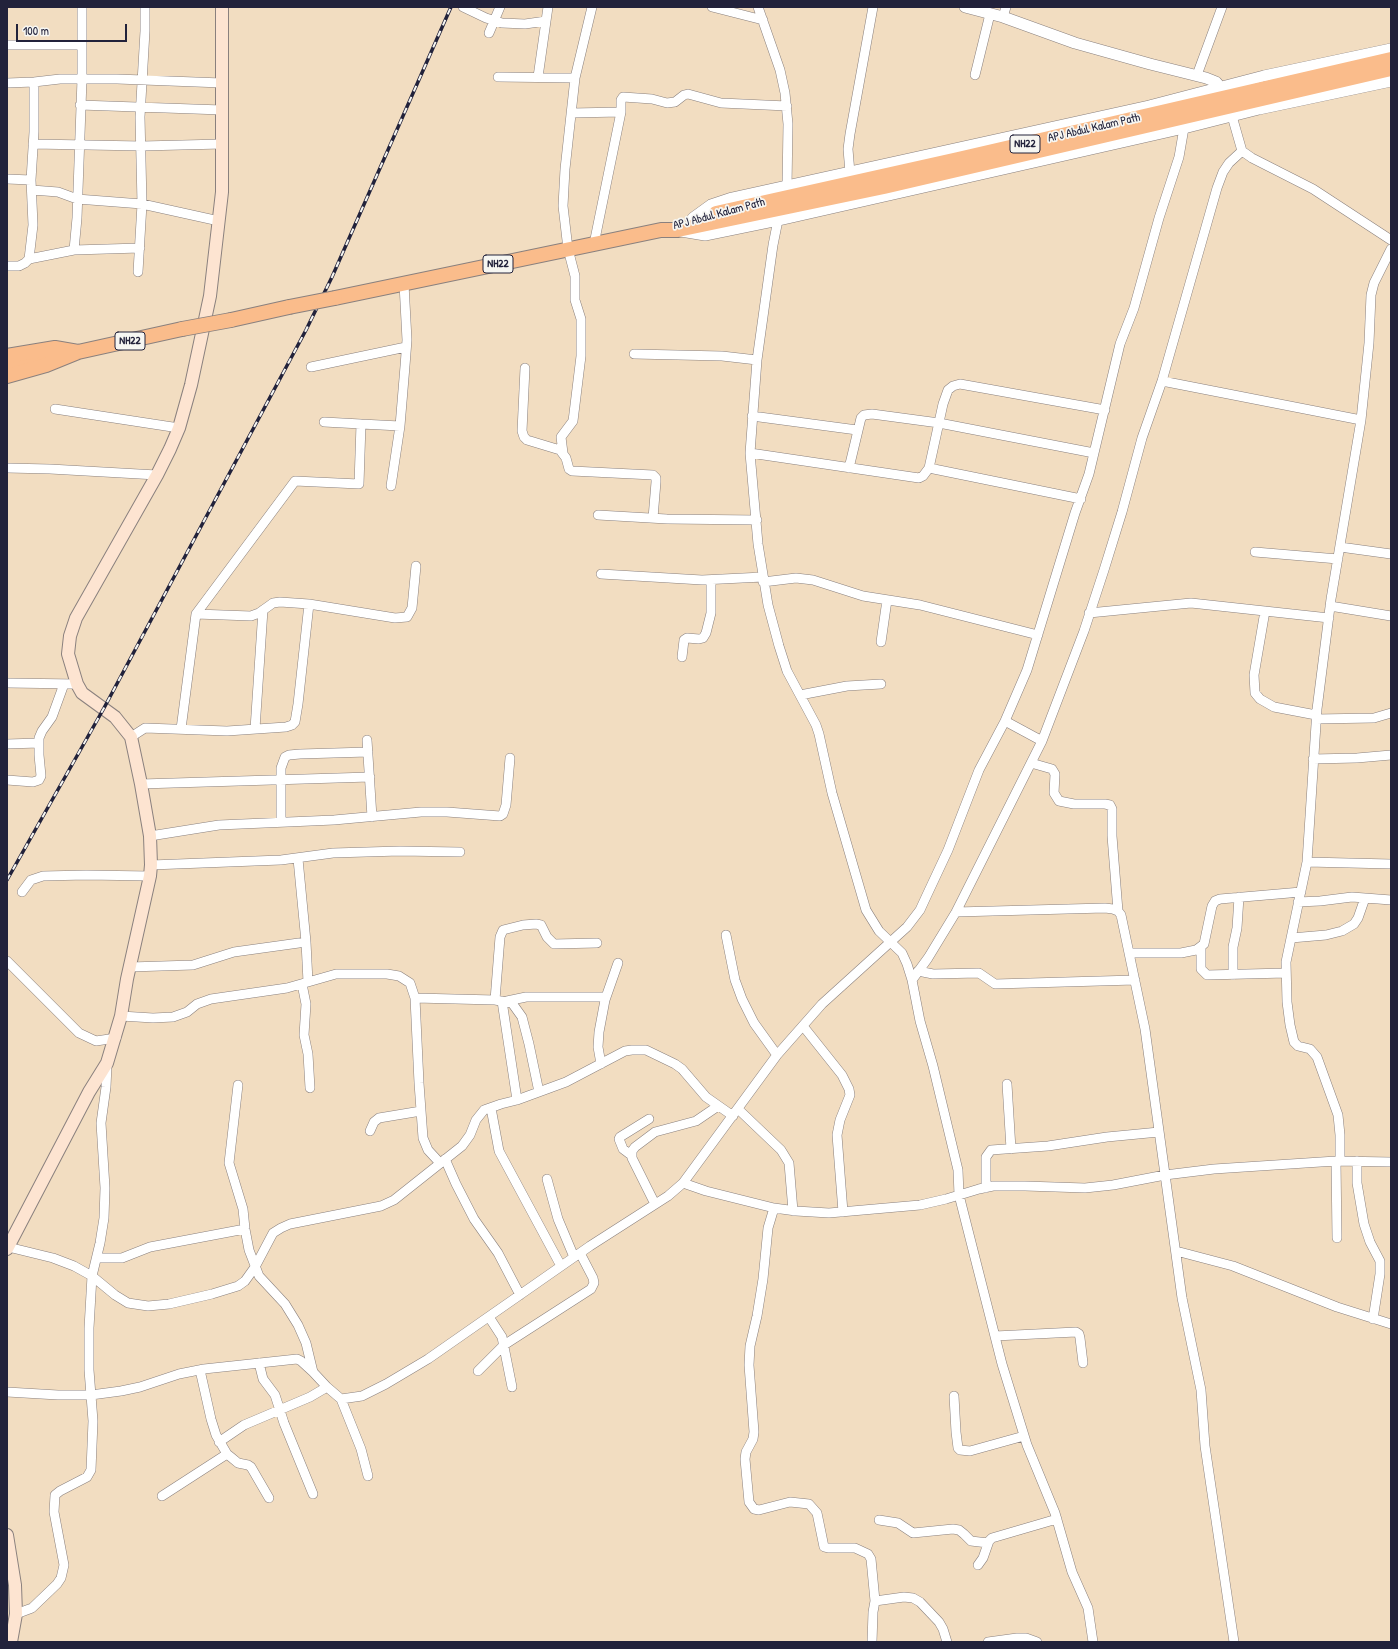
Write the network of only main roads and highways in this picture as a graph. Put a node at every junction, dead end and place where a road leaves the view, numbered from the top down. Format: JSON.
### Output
{"nodes":[{"id":1,"x":222,"y":7,"type":"edge"},
{"id":2,"x":1391,"y":59,"type":"edge"},
{"id":3,"x":1391,"y":70,"type":"edge"},
{"id":4,"x":1227,"y":102,"type":"junction"},
{"id":5,"x":778,"y":210,"type":"junction"},
{"id":6,"x":661,"y":230,"type":"junction"},
{"id":7,"x":78,"y":352,"type":"junction"},
{"id":8,"x":9,"y":366,"type":"edge"},
{"id":9,"x":7,"y":1248,"type":"edge"},
{"id":10,"x":7,"y":1535,"type":"edge"},
{"id":11,"x":11,"y":1642,"type":"edge"}],
"edges":[{"from":1,"to":9,"type":"main road"},
{"from":2,"to":4,"type":"highway","name":"APJ Abdul Kalam Path","number":"NH22"},
{"from":3,"to":4,"type":"highway","name":"APJ Abdul Kalam Path","number":"NH22"},
{"from":4,"to":5,"type":"highway","name":"APJ Abdul Kalam Path","number":"NH22"},
{"from":5,"to":6,"type":"highway","name":"APJ Abdul Kalam Path","number":"NH22"},
{"from":5,"to":6,"type":"highway","name":"APJ Abdul Kalam Path","number":"NH22"},
{"from":6,"to":7,"type":"highway","number":"NH22","bridge":true},
{"from":7,"to":8,"type":"highway","number":"NH22"},
{"from":7,"to":8,"type":"highway","number":"NH22"},
{"from":10,"to":11,"type":"main road"}]}
